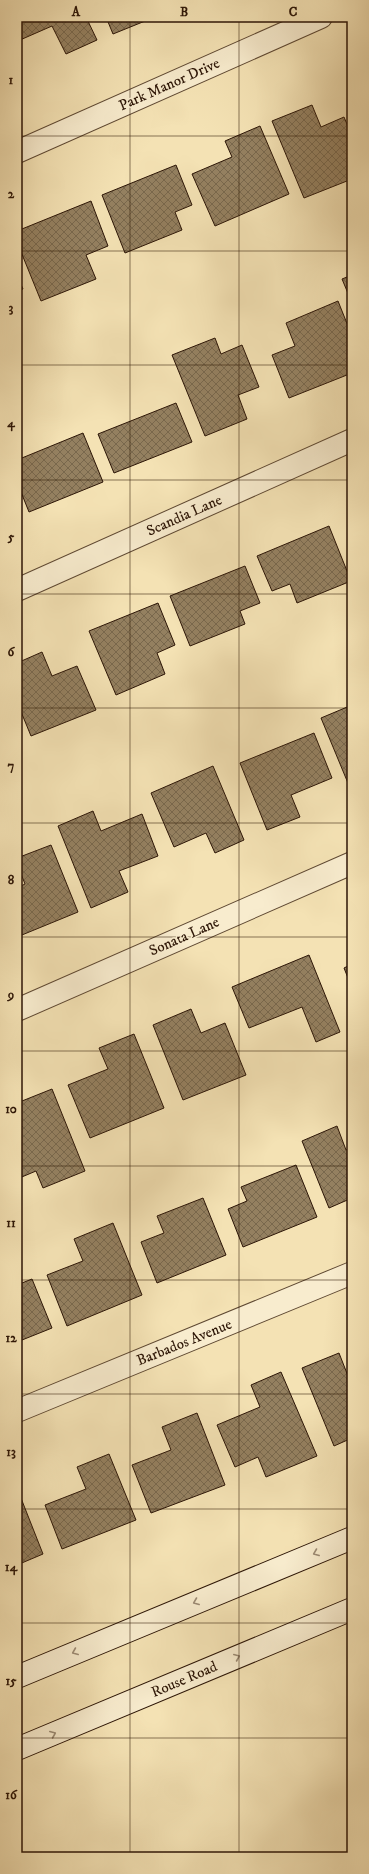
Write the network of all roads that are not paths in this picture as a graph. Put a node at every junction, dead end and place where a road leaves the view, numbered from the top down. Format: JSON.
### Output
{"nodes":[{"id":1,"x":320,"y":17,"type":"edge"},
{"id":2,"x":17,"y":152,"type":"edge"},
{"id":3,"x":352,"y":440,"type":"edge"},
{"id":4,"x":17,"y":590,"type":"edge"},
{"id":5,"x":352,"y":863,"type":"edge"},
{"id":6,"x":17,"y":1010,"type":"edge"},
{"id":7,"x":352,"y":1273,"type":"edge"},
{"id":8,"x":17,"y":1411,"type":"edge"},
{"id":9,"x":352,"y":1538,"type":"edge"},
{"id":10,"x":352,"y":1609,"type":"edge"},
{"id":11,"x":17,"y":1677,"type":"edge"},
{"id":12,"x":17,"y":1749,"type":"edge"}],
"edges":[{"from":1,"to":2,"type":"street","name":"Park Manor Drive"},
{"from":3,"to":4,"type":"street","name":"Scandia Lane"},
{"from":5,"to":6,"type":"street","name":"Sonata Lane"},
{"from":7,"to":8,"type":"street","name":"Barbados Avenue"},
{"from":9,"to":11,"type":"street","one_way":true},
{"from":12,"to":10,"type":"street","name":"Rouse Road","one_way":true}]}
